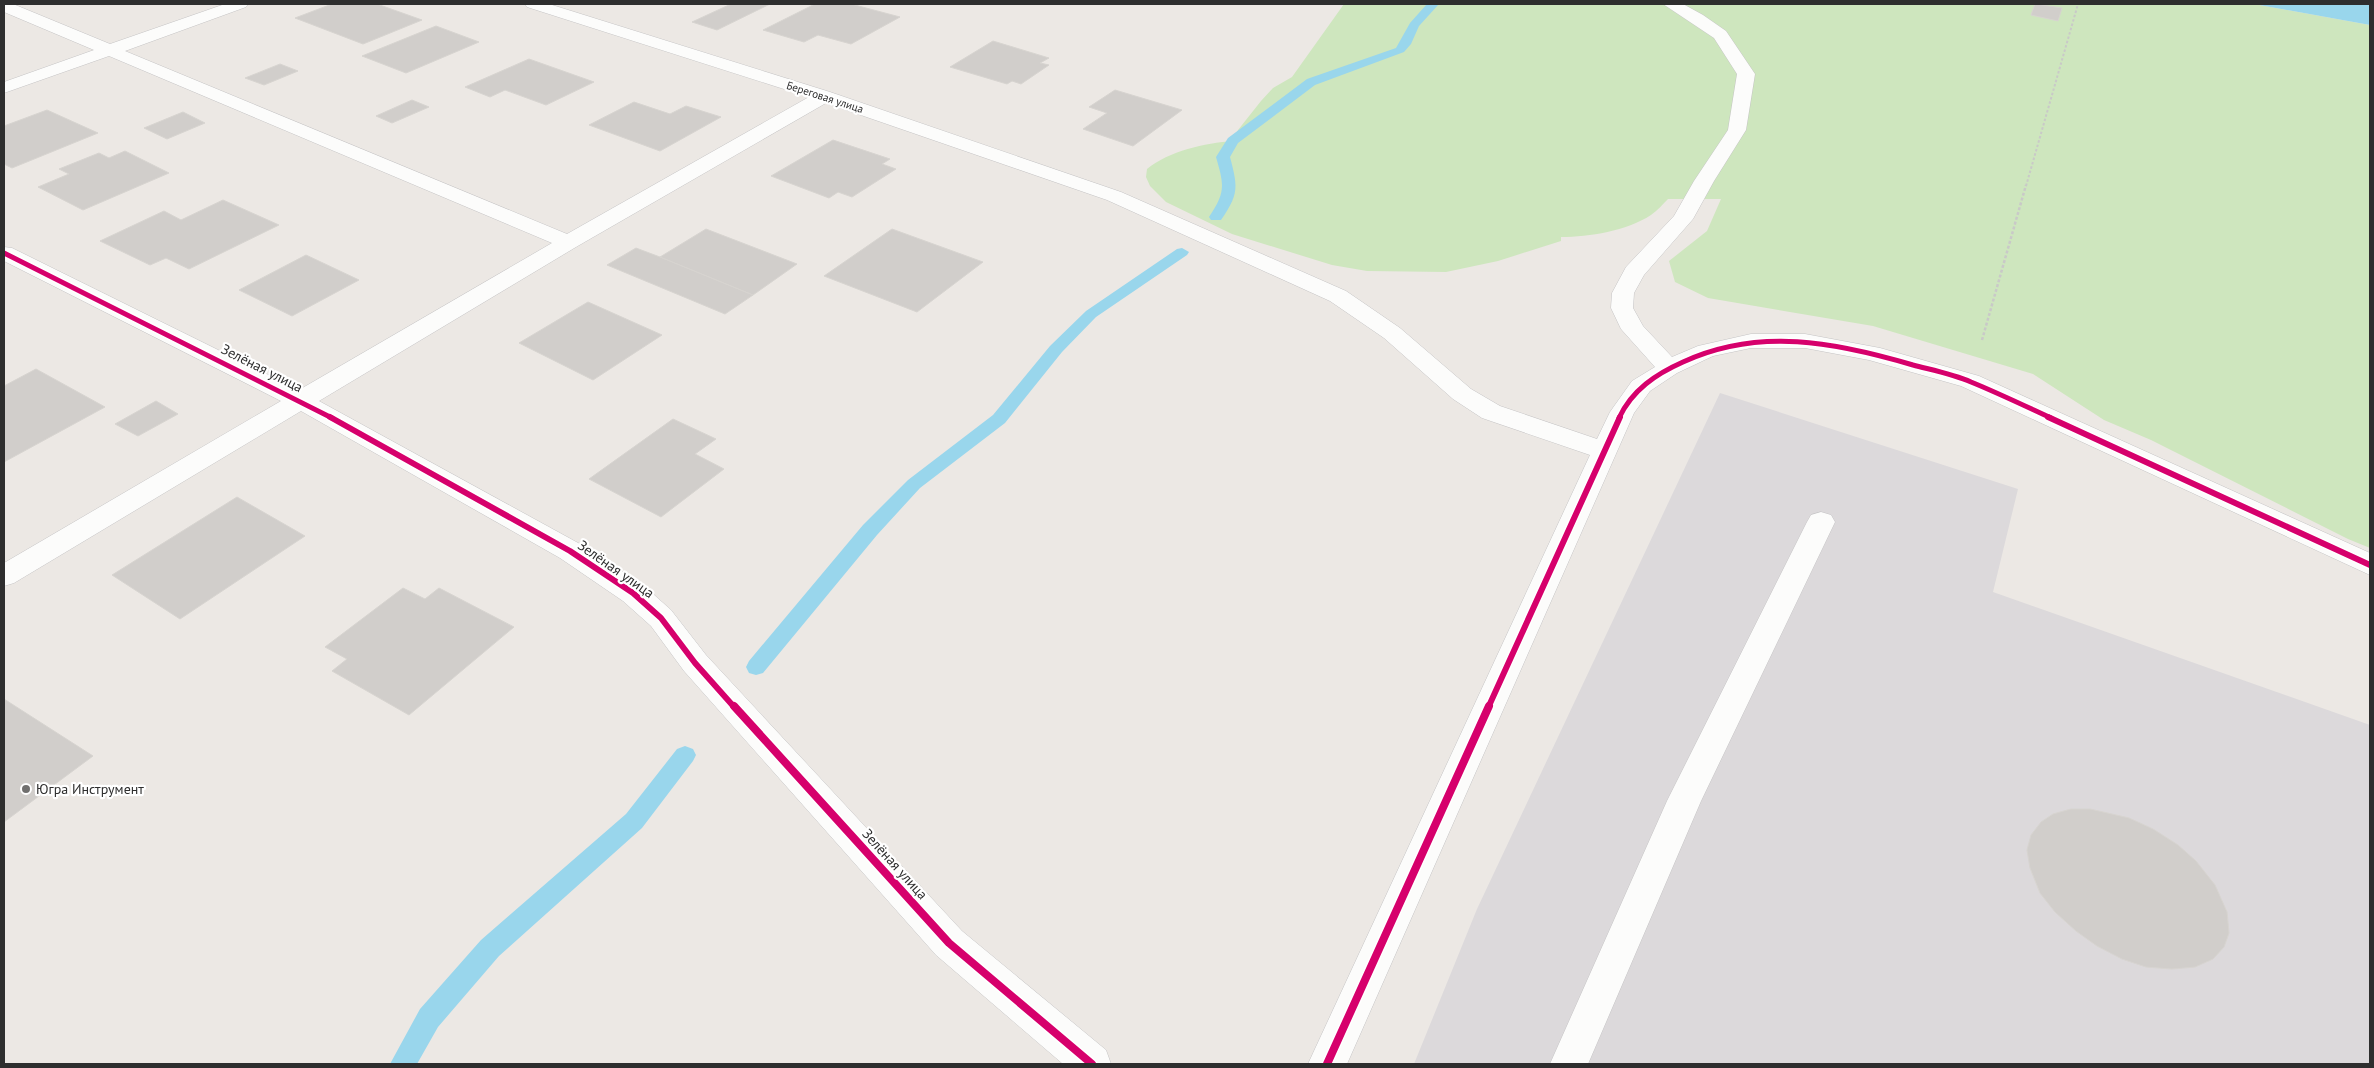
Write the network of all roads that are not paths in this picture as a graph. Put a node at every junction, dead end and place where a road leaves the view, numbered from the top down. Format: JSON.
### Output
{"nodes":[{"id":1,"x":240,"y":4,"type":"edge"},
{"id":2,"x":533,"y":4,"type":"edge"},
{"id":3,"x":1671,"y":4,"type":"edge"},
{"id":4,"x":4,"y":6,"type":"edge"},
{"id":5,"x":1697,"y":9,"type":"edge"},
{"id":6,"x":109,"y":50,"type":"junction"},
{"id":7,"x":4,"y":70,"type":"edge"},
{"id":8,"x":4,"y":88,"type":"edge"},
{"id":9,"x":824,"y":96,"type":"junction"},
{"id":10,"x":568,"y":242,"type":"junction"},
{"id":11,"x":4,"y":253,"type":"edge"},
{"id":12,"x":1669,"y":368,"type":"junction"},
{"id":13,"x":299,"y":400,"type":"junction"},
{"id":14,"x":1605,"y":451,"type":"junction"},
{"id":15,"x":1821,"y":522,"type":"dead end"},
{"id":16,"x":2370,"y":565,"type":"edge"},
{"id":17,"x":4,"y":576,"type":"edge"},
{"id":18,"x":1092,"y":1064,"type":"edge"},
{"id":19,"x":1327,"y":1064,"type":"edge"},
{"id":20,"x":1569,"y":1064,"type":"edge"}],
"edges":[{"from":1,"to":6,"type":"street"},
{"from":2,"to":9,"type":"street","name":"Береговая улица"},
{"from":3,"to":5,"type":"street"},
{"from":4,"to":6,"type":"street"},
{"from":5,"to":12,"type":"street"},
{"from":6,"to":7,"type":"street"},
{"from":6,"to":8,"type":"street"},
{"from":6,"to":10,"type":"street"},
{"from":9,"to":10,"type":"street"},
{"from":9,"to":14,"type":"street","name":"Береговая улица"},
{"from":10,"to":13,"type":"street"},
{"from":11,"to":13,"type":"street","name":"Зелёная улица"},
{"from":12,"to":14,"type":"street"},
{"from":12,"to":16,"type":"street"},
{"from":13,"to":17,"type":"street"},
{"from":13,"to":18,"type":"street","name":"Зелёная улица"},
{"from":14,"to":19,"type":"street"},
{"from":15,"to":20,"type":"street"}]}
